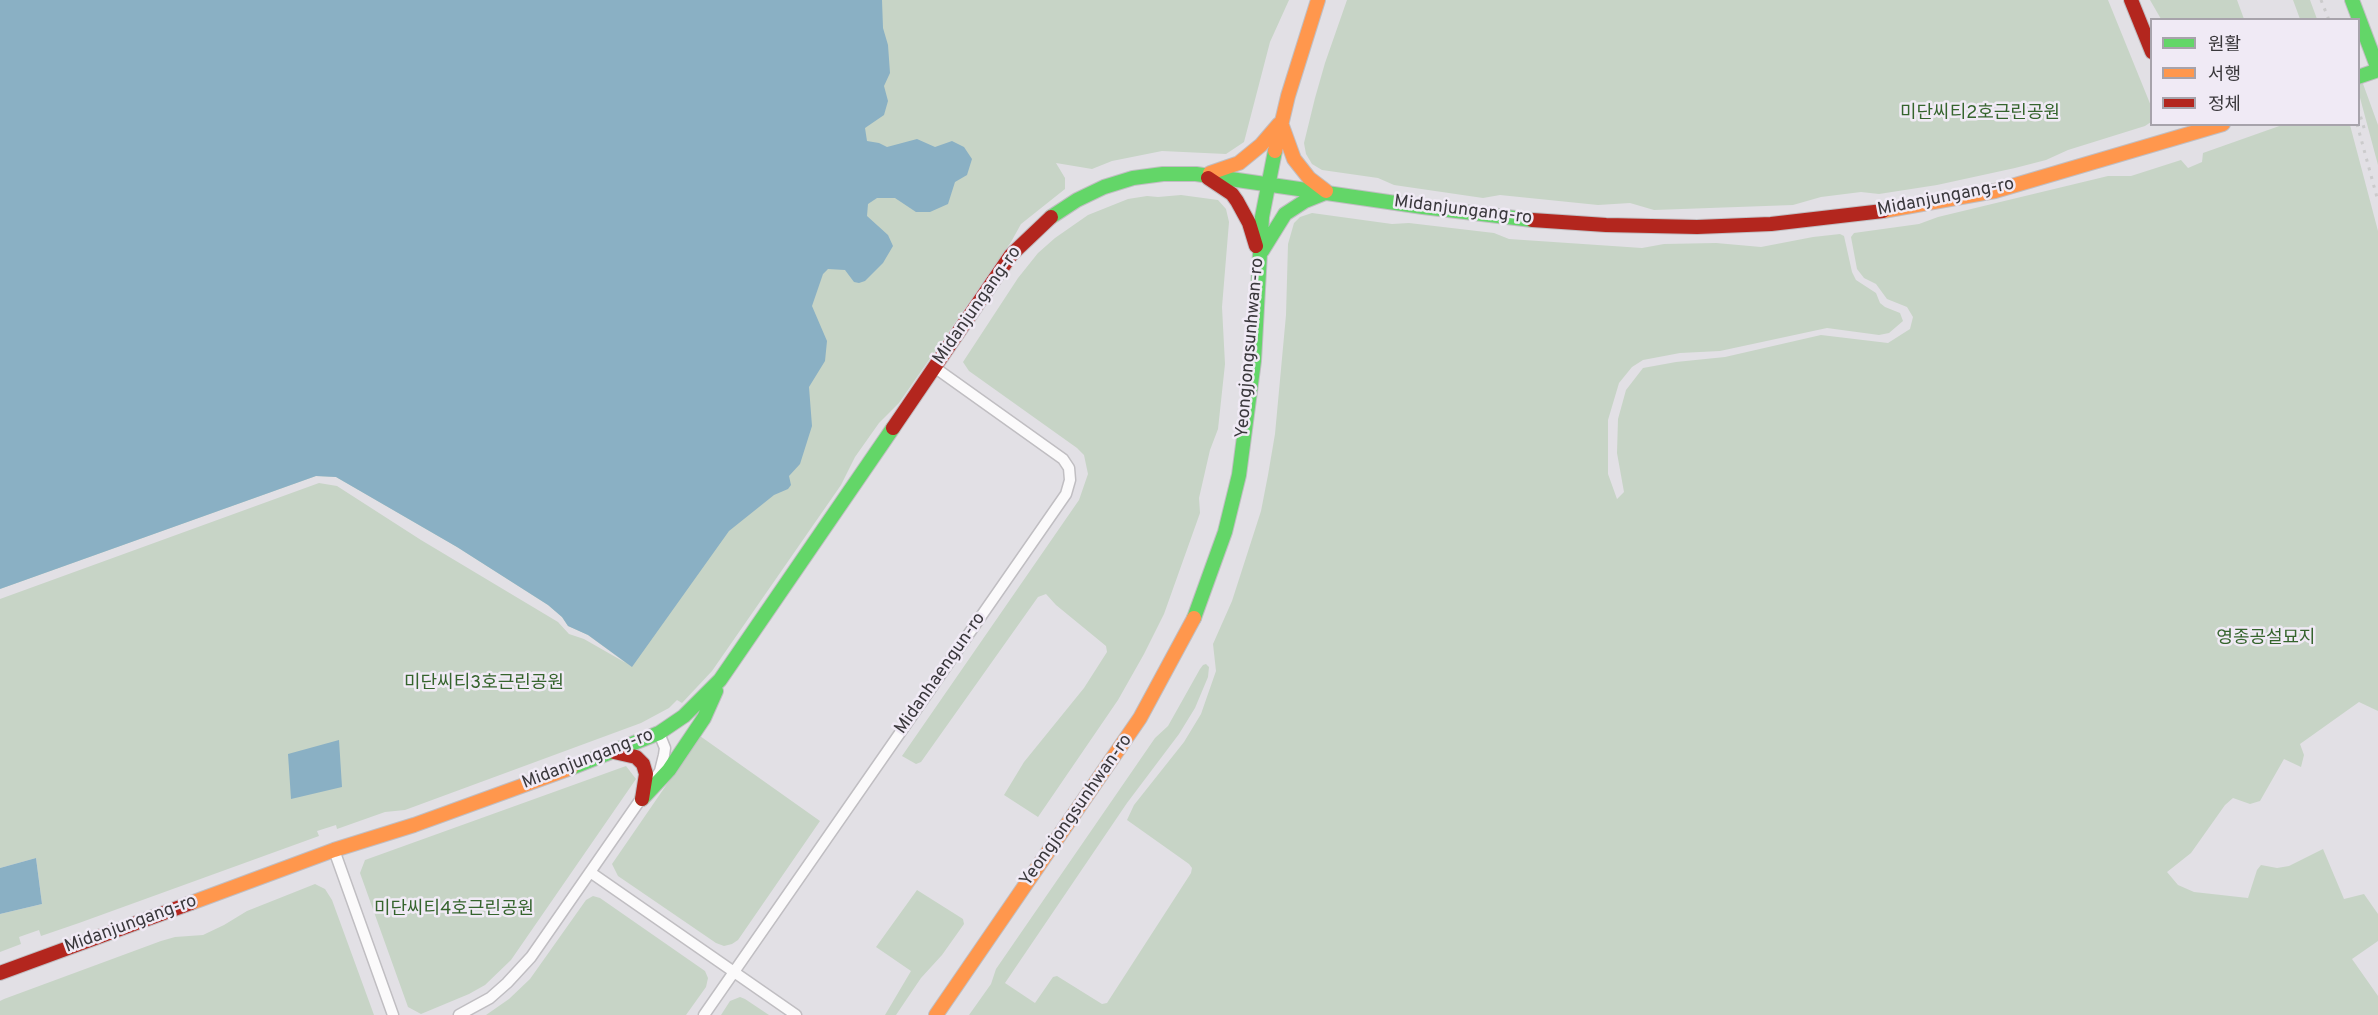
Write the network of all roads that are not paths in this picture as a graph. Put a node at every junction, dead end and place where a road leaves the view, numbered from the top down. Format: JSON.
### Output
{"nodes":[{"id":1,"x":1318,"y":0,"type":"edge"},
{"id":2,"x":2131,"y":0,"type":"edge"},
{"id":3,"x":2352,"y":0,"type":"edge"},
{"id":4,"x":2359,"y":18,"type":"edge"},
{"id":5,"x":2360,"y":22,"type":"edge"},
{"id":6,"x":2150,"y":49,"type":"edge"},
{"id":7,"x":2378,"y":69,"type":"edge"},
{"id":8,"x":2360,"y":76,"type":"edge"},
{"id":9,"x":1281,"y":122,"type":"junction"},
{"id":10,"x":2212,"y":126,"type":"edge"},
{"id":11,"x":2183,"y":131,"type":"edge"},
{"id":12,"x":1202,"y":175,"type":"junction"},
{"id":13,"x":1267,"y":184,"type":"junction"},
{"id":14,"x":1328,"y":193,"type":"junction"},
{"id":15,"x":1259,"y":258,"type":"junction"},
{"id":16,"x":934,"y":368,"type":"junction"},
{"id":17,"x":720,"y":680,"type":"junction"},
{"id":18,"x":659,"y":733,"type":"junction"},
{"id":19,"x":614,"y":752,"type":"junction"},
{"id":20,"x":642,"y":799,"type":"junction"},
{"id":21,"x":334,"y":850,"type":"junction"},
{"id":22,"x":590,"y":872,"type":"junction"},
{"id":23,"x":733,"y":972,"type":"junction"},
{"id":24,"x":0,"y":973,"type":"edge"},
{"id":25,"x":393,"y":1015,"type":"edge"},
{"id":26,"x":459,"y":1015,"type":"edge"},
{"id":27,"x":704,"y":1015,"type":"edge"},
{"id":28,"x":796,"y":1015,"type":"edge"},
{"id":29,"x":936,"y":1015,"type":"edge"}],
"edges":[{"from":1,"to":9,"type":"main road","name":"Yeongjongsunhwan-ro"},
{"from":2,"to":6,"type":"main road"},
{"from":3,"to":4,"type":"main road"},
{"from":5,"to":7,"type":"main road"},
{"from":7,"to":8,"type":"main road"},
{"from":9,"to":12,"type":"main road"},
{"from":9,"to":13,"type":"main road","name":"Yeongjongsunhwan-ro"},
{"from":9,"to":14,"type":"main road"},
{"from":10,"to":11,"type":"main road","name":"Midanjungang-ro"},
{"from":11,"to":14,"type":"main road","name":"Midanjungang-ro"},
{"from":12,"to":13,"type":"main road","name":"Midanjungang-ro"},
{"from":12,"to":15,"type":"main road"},
{"from":12,"to":16,"type":"main road","name":"Midanjungang-ro"},
{"from":13,"to":14,"type":"main road","name":"Midanjungang-ro"},
{"from":13,"to":15,"type":"main road","name":"Yeongjongsunhwan-ro"},
{"from":14,"to":15,"type":"main road"},
{"from":15,"to":29,"type":"main road","name":"Yeongjongsunhwan-ro"},
{"from":16,"to":17,"type":"main road","name":"Midanjungang-ro"},
{"from":16,"to":23,"type":"street","name":"Midanhaengun-ro"},
{"from":17,"to":18,"type":"main road","name":"Midanjungang-ro"},
{"from":17,"to":20,"type":"main road"},
{"from":18,"to":19,"type":"main road","name":"Midanjungang-ro"},
{"from":18,"to":20,"type":"street"},
{"from":19,"to":20,"type":"main road"},
{"from":19,"to":21,"type":"main road","name":"Midanjungang-ro"},
{"from":20,"to":22,"type":"street"},
{"from":21,"to":24,"type":"main road","name":"Midanjungang-ro"},
{"from":21,"to":25,"type":"street"},
{"from":22,"to":23,"type":"street"},
{"from":22,"to":26,"type":"street"},
{"from":23,"to":27,"type":"street","name":"Midanhaengun-ro"},
{"from":23,"to":28,"type":"street"}]}
